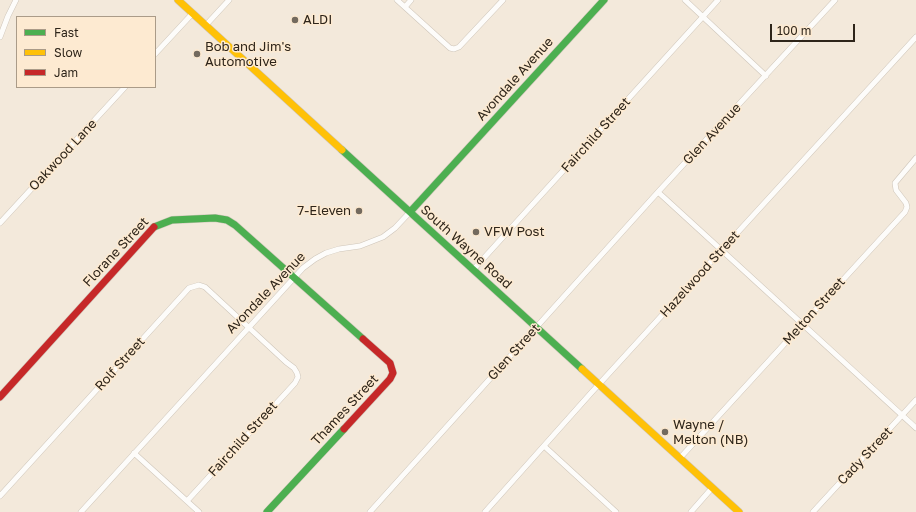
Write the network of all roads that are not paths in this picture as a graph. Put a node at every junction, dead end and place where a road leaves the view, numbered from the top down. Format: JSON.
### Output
{"nodes":[{"id":1,"x":16,"y":0,"type":"edge"},
{"id":2,"x":178,"y":0,"type":"edge"},
{"id":3,"x":229,"y":0,"type":"edge"},
{"id":4,"x":397,"y":0,"type":"edge"},
{"id":5,"x":411,"y":0,"type":"edge"},
{"id":6,"x":503,"y":0,"type":"edge"},
{"id":7,"x":604,"y":0,"type":"edge"},
{"id":8,"x":684,"y":0,"type":"edge"},
{"id":9,"x":718,"y":0,"type":"edge"},
{"id":10,"x":835,"y":0,"type":"edge"},
{"id":11,"x":405,"y":7,"type":"junction"},
{"id":12,"x":192,"y":14,"type":"junction"},
{"id":13,"x":703,"y":17,"type":"junction"},
{"id":14,"x":206,"y":25,"type":"junction"},
{"id":15,"x":0,"y":37,"type":"edge"},
{"id":16,"x":916,"y":37,"type":"edge"},
{"id":17,"x":156,"y":53,"type":"edge"},
{"id":18,"x":766,"y":76,"type":"junction"},
{"id":19,"x":124,"y":88,"type":"edge"},
{"id":20,"x":916,"y":158,"type":"edge"},
{"id":21,"x":658,"y":192,"type":"junction"},
{"id":22,"x":410,"y":212,"type":"junction"},
{"id":23,"x":0,"y":223,"type":"edge"},
{"id":24,"x":722,"y":250,"type":"junction"},
{"id":25,"x":473,"y":270,"type":"junction"},
{"id":26,"x":294,"y":278,"type":"junction"},
{"id":27,"x":803,"y":324,"type":"junction"},
{"id":28,"x":249,"y":327,"type":"junction"},
{"id":29,"x":536,"y":328,"type":"junction"},
{"id":30,"x":599,"y":385,"type":"junction"},
{"id":31,"x":0,"y":396,"type":"edge"},
{"id":32,"x":916,"y":400,"type":"edge"},
{"id":33,"x":902,"y":416,"type":"junction"},
{"id":34,"x":916,"y":428,"type":"edge"},
{"id":35,"x":544,"y":446,"type":"junction"},
{"id":36,"x":134,"y":453,"type":"junction"},
{"id":37,"x":680,"y":458,"type":"junction"},
{"id":38,"x":712,"y":488,"type":"junction"},
{"id":39,"x":0,"y":496,"type":"edge"},
{"id":40,"x":187,"y":501,"type":"junction"},
{"id":41,"x":489,"y":511,"type":"edge"},
{"id":42,"x":81,"y":512,"type":"edge"},
{"id":43,"x":199,"y":512,"type":"edge"},
{"id":44,"x":268,"y":512,"type":"edge"},
{"id":45,"x":370,"y":512,"type":"edge"},
{"id":46,"x":616,"y":512,"type":"edge"},
{"id":47,"x":690,"y":512,"type":"edge"},
{"id":48,"x":739,"y":512,"type":"edge"},
{"id":49,"x":813,"y":512,"type":"edge"}],
"edges":[{"from":1,"to":15,"type":"street"},
{"from":2,"to":12,"type":"street","name":"South Wayne Road"},
{"from":3,"to":14,"type":"street"},
{"from":4,"to":11,"type":"street"},
{"from":5,"to":11,"type":"street"},
{"from":6,"to":11,"type":"street"},
{"from":7,"to":22,"type":"street","name":"Avondale Avenue"},
{"from":8,"to":13,"type":"street"},
{"from":9,"to":13,"type":"street","name":"Fairchild Street"},
{"from":10,"to":18,"type":"street","name":"Glen Avenue"},
{"from":12,"to":14,"type":"street","name":"South Wayne Road"},
{"from":12,"to":17,"type":"street"},
{"from":13,"to":18,"type":"street"},
{"from":13,"to":25,"type":"street","name":"Fairchild Street"},
{"from":14,"to":22,"type":"street","name":"South Wayne Road"},
{"from":16,"to":24,"type":"street","name":"Hazelwood Street"},
{"from":18,"to":21,"type":"street","name":"Glen Avenue"},
{"from":19,"to":23,"type":"street","name":"Oakwood Lane"},
{"from":20,"to":27,"type":"street","name":"Melton Street"},
{"from":21,"to":24,"type":"street"},
{"from":21,"to":29,"type":"street","name":"Glen Street"},
{"from":22,"to":25,"type":"street","name":"South Wayne Road"},
{"from":22,"to":26,"type":"street","name":"Avondale Avenue"},
{"from":24,"to":27,"type":"street"},
{"from":24,"to":30,"type":"street","name":"Hazelwood Street"},
{"from":25,"to":29,"type":"street","name":"South Wayne Road"},
{"from":26,"to":28,"type":"street","name":"Avondale Avenue"},
{"from":26,"to":31,"type":"street","name":"Florane Street"},
{"from":26,"to":44,"type":"street","name":"Thames Street"},
{"from":27,"to":33,"type":"street"},
{"from":27,"to":37,"type":"street","name":"Melton Street"},
{"from":28,"to":36,"type":"street","name":"Avondale Avenue"},
{"from":28,"to":39,"type":"street","name":"Rolf Street"},
{"from":28,"to":40,"type":"street","name":"Fairchild Street"},
{"from":29,"to":30,"type":"street","name":"South Wayne Road"},
{"from":29,"to":45,"type":"street","name":"Glen Street"},
{"from":30,"to":35,"type":"street","name":"Hazelwood Street"},
{"from":30,"to":37,"type":"street","name":"South Wayne Road"},
{"from":32,"to":33,"type":"street","name":"Cady Street"},
{"from":33,"to":34,"type":"street"},
{"from":33,"to":49,"type":"street","name":"Cady Street"},
{"from":35,"to":41,"type":"street","name":"Hazelwood Street"},
{"from":35,"to":46,"type":"street"},
{"from":36,"to":40,"type":"street"},
{"from":36,"to":42,"type":"street","name":"Avondale Avenue"},
{"from":37,"to":38,"type":"street","name":"South Wayne Road"},
{"from":38,"to":47,"type":"street"},
{"from":38,"to":48,"type":"street","name":"South Wayne Road"},
{"from":40,"to":43,"type":"street"}]}
